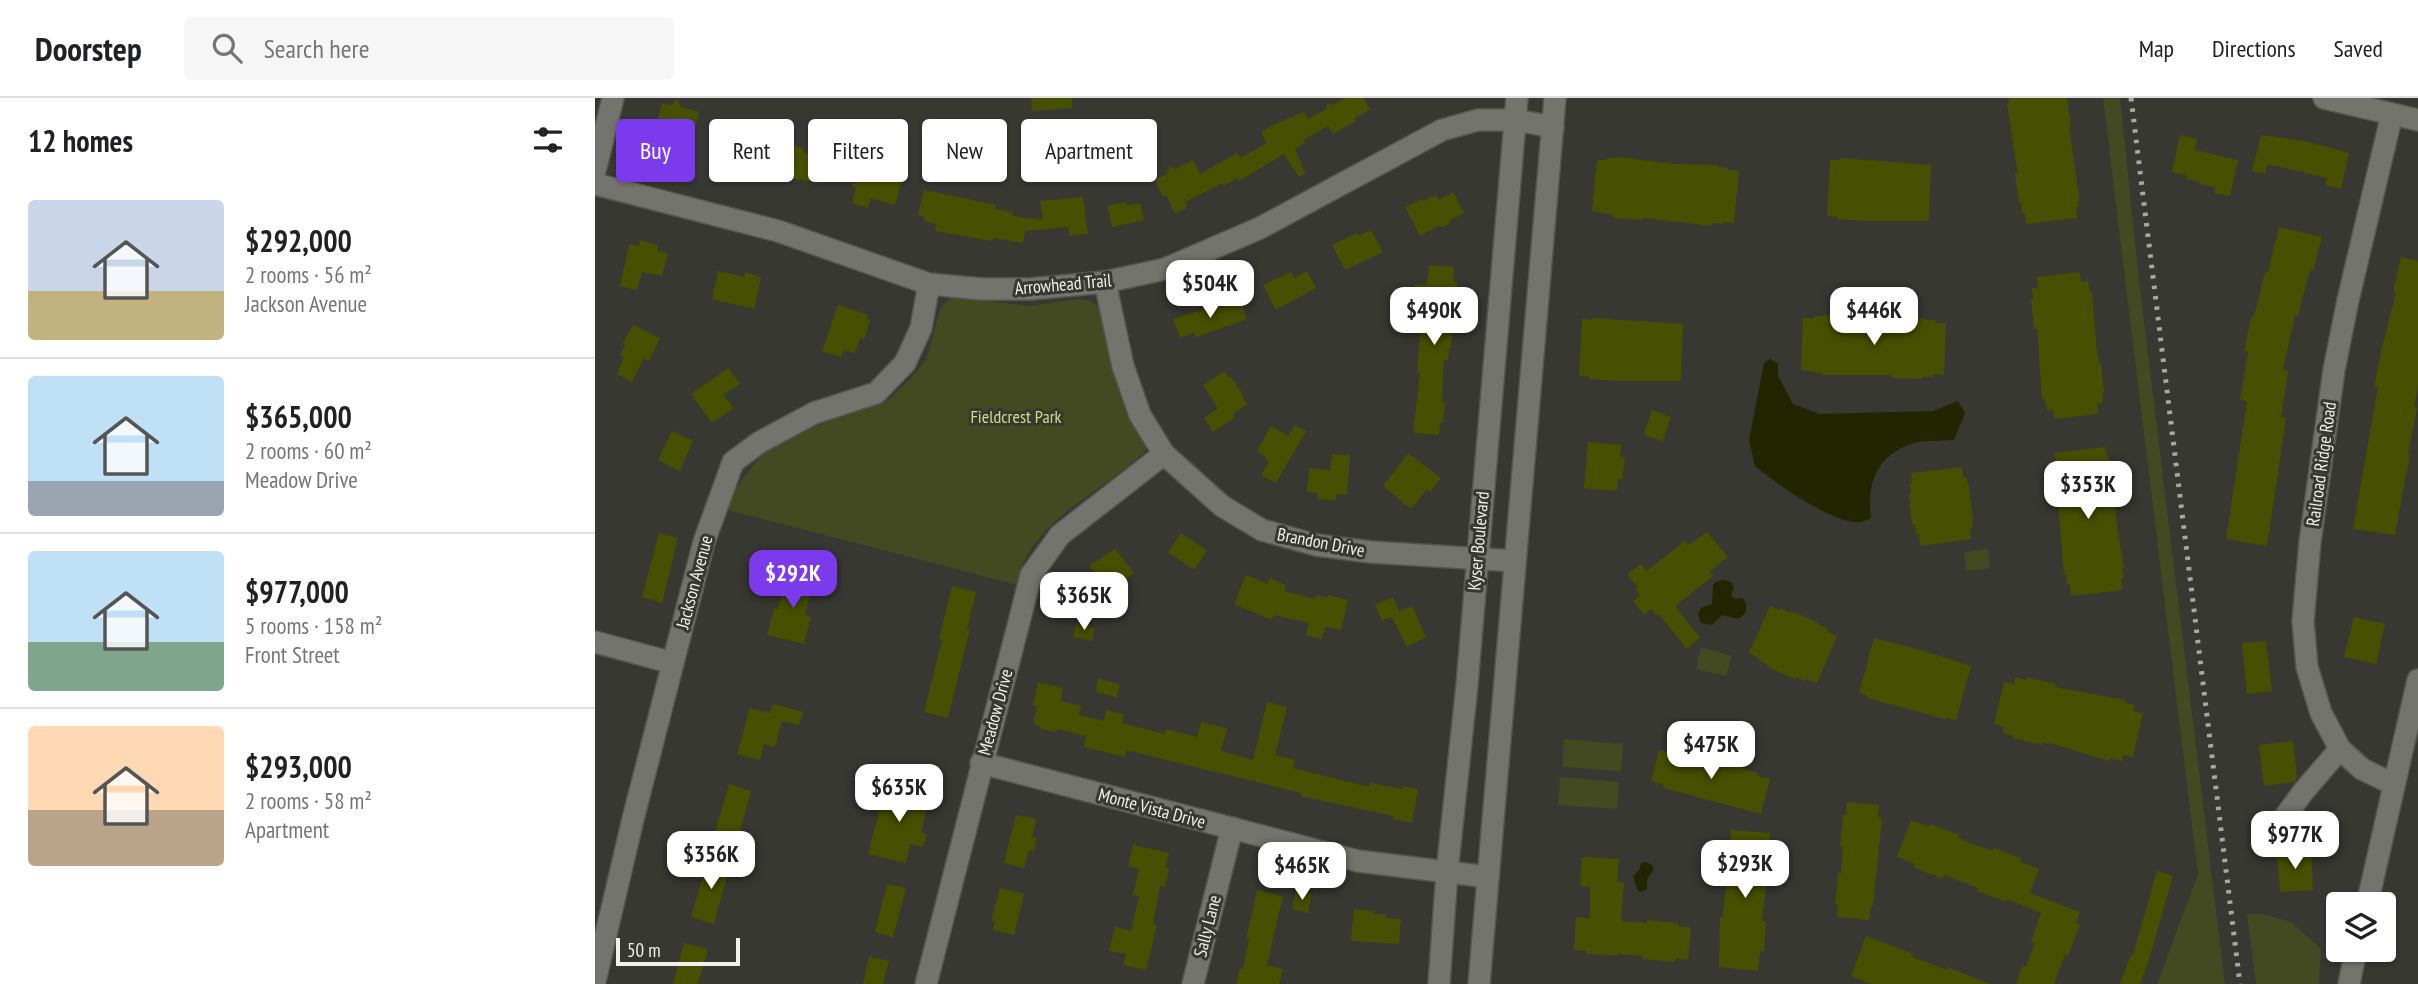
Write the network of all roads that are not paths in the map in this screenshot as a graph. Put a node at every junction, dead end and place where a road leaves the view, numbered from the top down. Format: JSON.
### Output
{"nodes":[{"id":1,"x":613,"y":98,"type":"edge"},
{"id":2,"x":1517,"y":98,"type":"edge"},
{"id":3,"x":1555,"y":98,"type":"edge"},
{"id":4,"x":2325,"y":98,"type":"edge"},
{"id":5,"x":2392,"y":114,"type":"junction"},
{"id":6,"x":1515,"y":120,"type":"junction"},
{"id":7,"x":2418,"y":120,"type":"edge"},
{"id":8,"x":1553,"y":127,"type":"junction"},
{"id":9,"x":595,"y":171,"type":"edge"},
{"id":10,"x":595,"y":184,"type":"edge"},
{"id":11,"x":1105,"y":282,"type":"junction"},
{"id":12,"x":929,"y":284,"type":"junction"},
{"id":13,"x":1164,"y":454,"type":"junction"},
{"id":14,"x":1477,"y":560,"type":"junction"},
{"id":15,"x":1515,"y":561,"type":"junction"},
{"id":16,"x":595,"y":642,"type":"edge"},
{"id":17,"x":673,"y":663,"type":"junction"},
{"id":18,"x":2418,"y":680,"type":"edge"},
{"id":19,"x":1467,"y":685,"type":"junction"},
{"id":20,"x":1504,"y":686,"type":"junction"},
{"id":21,"x":2340,"y":749,"type":"junction"},
{"id":22,"x":981,"y":763,"type":"junction"},
{"id":23,"x":2393,"y":785,"type":"junction"},
{"id":24,"x":1231,"y":828,"type":"junction"},
{"id":25,"x":2268,"y":840,"type":"dead end"},
{"id":26,"x":1447,"y":872,"type":"junction"},
{"id":27,"x":1488,"y":877,"type":"junction"},
{"id":28,"x":2370,"y":892,"type":"edge"},
{"id":29,"x":2354,"y":962,"type":"edge"},
{"id":30,"x":595,"y":981,"type":"edge"},
{"id":31,"x":926,"y":984,"type":"edge"},
{"id":32,"x":1193,"y":984,"type":"edge"},
{"id":33,"x":1440,"y":984,"type":"edge"},
{"id":34,"x":1479,"y":984,"type":"edge"},
{"id":35,"x":2349,"y":984,"type":"edge"}],
"edges":[{"from":1,"to":9,"type":"street"},
{"from":2,"to":6,"type":"street","name":"Kyser Boulevard"},
{"from":3,"to":8,"type":"street"},
{"from":4,"to":5,"type":"street"},
{"from":5,"to":7,"type":"street"},
{"from":5,"to":21,"type":"street","name":"Railroad Ridge Road"},
{"from":6,"to":8,"type":"street","name":"Arrowhead Trail"},
{"from":6,"to":11,"type":"street","name":"Arrowhead Trail"},
{"from":6,"to":14,"type":"street","name":"Kyser Boulevard"},
{"from":8,"to":15,"type":"street"},
{"from":10,"to":12,"type":"street","name":"Arrowhead Trail"},
{"from":11,"to":12,"type":"street","name":"Arrowhead Trail"},
{"from":11,"to":13,"type":"street","name":"Brandon Drive"},
{"from":12,"to":17,"type":"street","name":"Jackson Avenue"},
{"from":13,"to":14,"type":"street","name":"Brandon Drive"},
{"from":13,"to":22,"type":"street","name":"Meadow Drive"},
{"from":14,"to":15,"type":"street","name":"Brandon Drive"},
{"from":14,"to":19,"type":"street","name":"Kyser Boulevard"},
{"from":15,"to":20,"type":"street"},
{"from":16,"to":17,"type":"street"},
{"from":17,"to":30,"type":"street","name":"Jackson Avenue"},
{"from":18,"to":23,"type":"street"},
{"from":19,"to":20,"type":"street"},
{"from":19,"to":26,"type":"street","name":"Kyser Boulevard"},
{"from":20,"to":27,"type":"street"},
{"from":21,"to":23,"type":"street","name":"Railroad Ridge Road"},
{"from":21,"to":25,"type":"street"},
{"from":22,"to":24,"type":"street","name":"Monte Vista Drive"},
{"from":22,"to":31,"type":"street","name":"Meadow Drive"},
{"from":23,"to":28,"type":"street"},
{"from":24,"to":26,"type":"street","name":"Monte Vista Drive"},
{"from":24,"to":32,"type":"street","name":"Sally Lane"},
{"from":26,"to":27,"type":"street","name":"Monte Vista Drive"},
{"from":26,"to":33,"type":"street","name":"Kyser Boulevard"},
{"from":27,"to":34,"type":"street"},
{"from":29,"to":35,"type":"street"}]}
